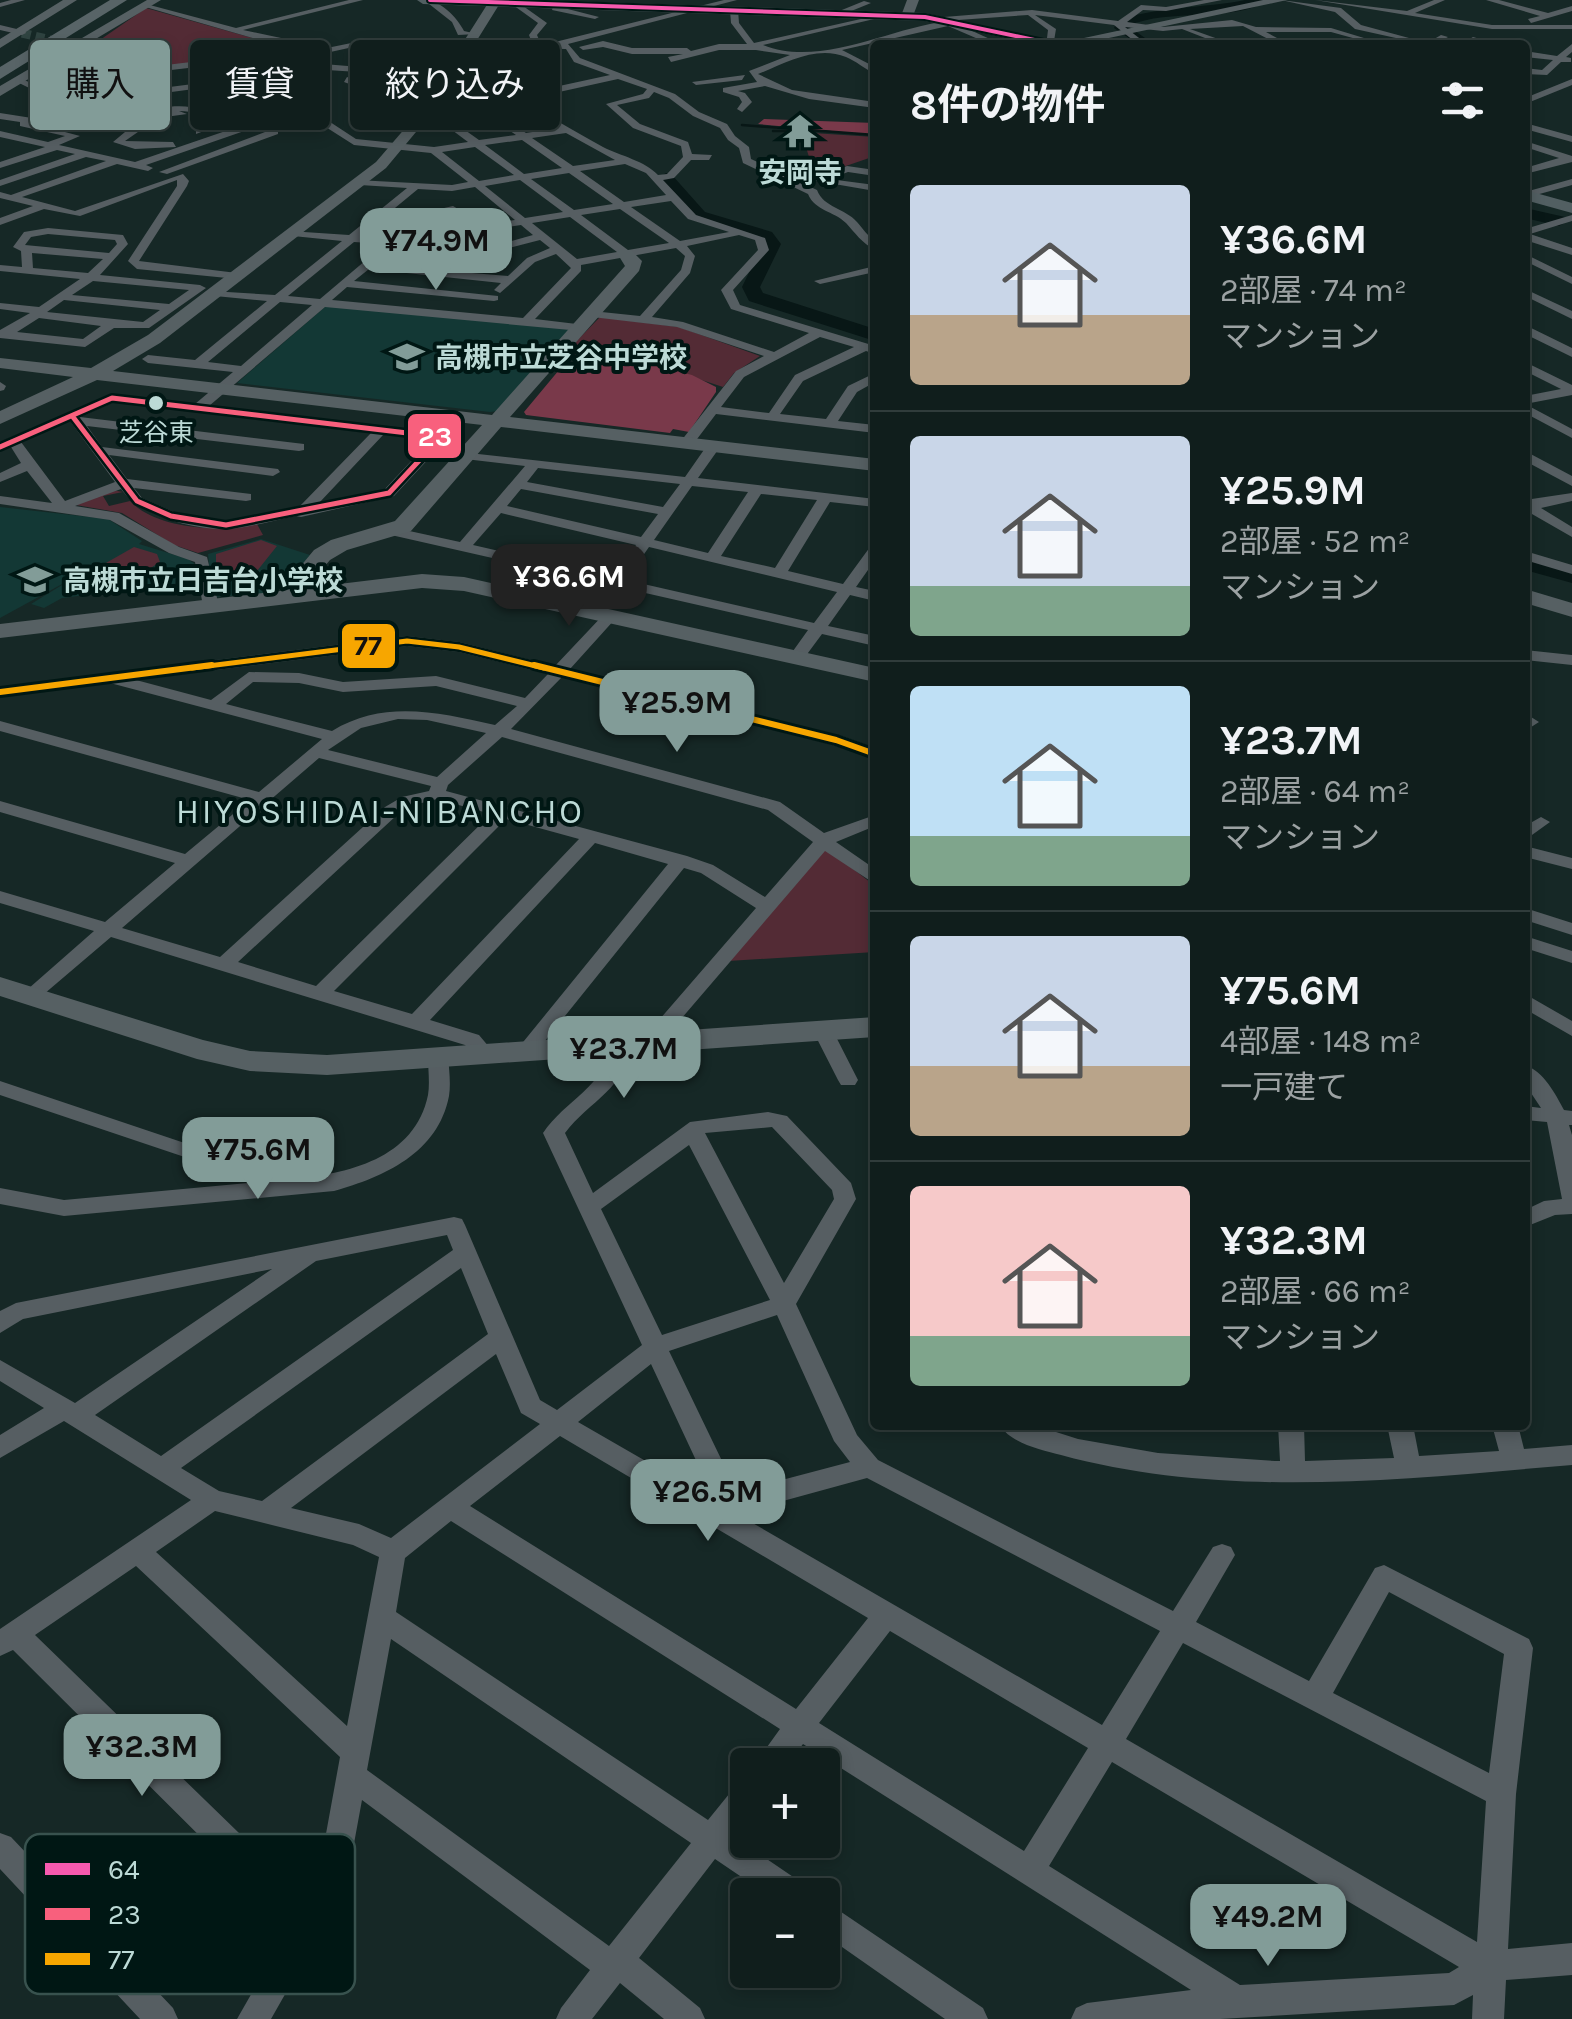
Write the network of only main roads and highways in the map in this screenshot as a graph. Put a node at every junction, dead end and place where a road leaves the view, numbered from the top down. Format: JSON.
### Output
{"nodes":[{"id":1,"x":104,"y":0,"type":"edge"},
{"id":2,"x":120,"y":0,"type":"edge"},
{"id":3,"x":426,"y":0,"type":"edge"},
{"id":4,"x":495,"y":1,"type":"edge"},
{"id":5,"x":698,"y":3,"type":"edge"},
{"id":6,"x":734,"y":14,"type":"edge"},
{"id":7,"x":1034,"y":40,"type":"edge"},
{"id":8,"x":0,"y":62,"type":"edge"},
{"id":9,"x":0,"y":74,"type":"edge"},
{"id":10,"x":1530,"y":196,"type":"edge"},
{"id":11,"x":1569,"y":219,"type":"edge"}],
"edges":[{"from":1,"to":8,"type":"highway"},
{"from":2,"to":9,"type":"highway"},
{"from":3,"to":4,"type":"main road"},
{"from":4,"to":5,"type":"main road"},
{"from":5,"to":6,"type":"main road"},
{"from":6,"to":7,"type":"main road"},
{"from":10,"to":11,"type":"main road"}]}
